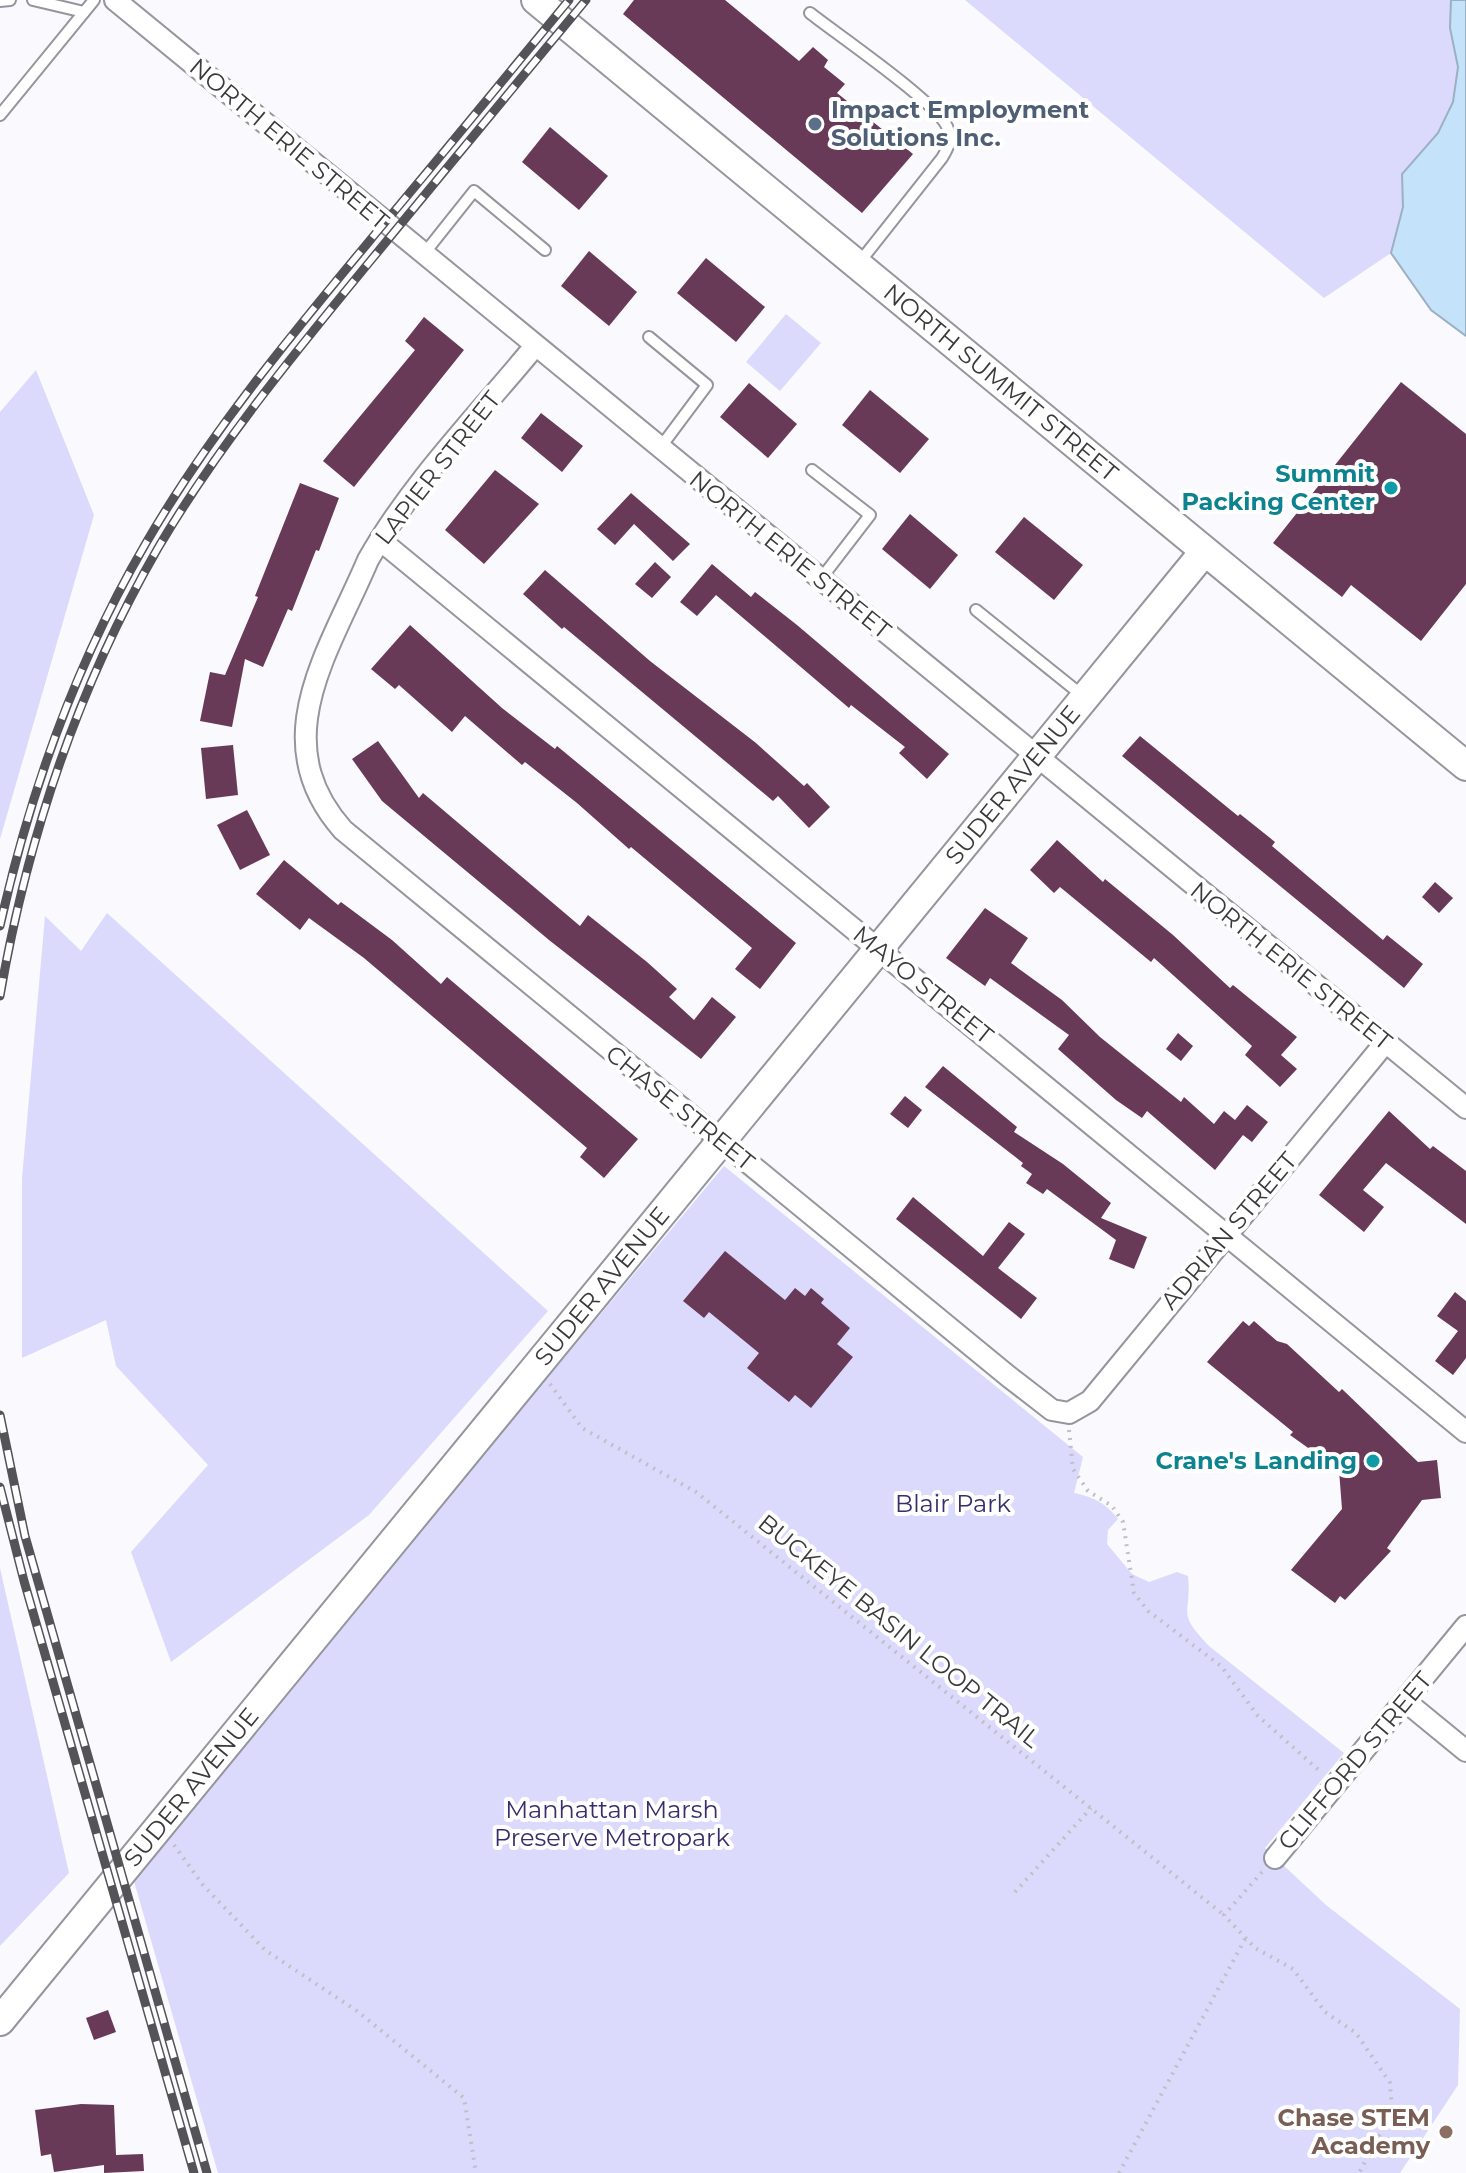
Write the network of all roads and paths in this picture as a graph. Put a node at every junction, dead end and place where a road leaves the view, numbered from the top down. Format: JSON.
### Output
{"nodes":[{"id":1,"x":10,"y":0,"type":"edge"},
{"id":2,"x":33,"y":0,"type":"edge"},
{"id":3,"x":94,"y":0,"type":"edge"},
{"id":4,"x":115,"y":0,"type":"edge"},
{"id":5,"x":536,"y":0,"type":"edge"},
{"id":6,"x":0,"y":1,"type":"edge"},
{"id":7,"x":84,"y":12,"type":"junction"},
{"id":8,"x":810,"y":13,"type":"dead end"},
{"id":9,"x":0,"y":115,"type":"edge"},
{"id":10,"x":545,"y":250,"type":"dead end"},
{"id":11,"x":423,"y":255,"type":"junction"},
{"id":12,"x":858,"y":264,"type":"junction"},
{"id":13,"x":649,"y":337,"type":"dead end"},
{"id":14,"x":535,"y":346,"type":"junction"},
{"id":15,"x":660,"y":448,"type":"junction"},
{"id":16,"x":812,"y":470,"type":"dead end"},
{"id":17,"x":380,"y":540,"type":"junction"},
{"id":18,"x":1204,"y":552,"type":"junction"},
{"id":19,"x":820,"y":580,"type":"junction"},
{"id":20,"x":976,"y":610,"type":"dead end"},
{"id":21,"x":1085,"y":698,"type":"junction"},
{"id":22,"x":1036,"y":758,"type":"junction"},
{"id":23,"x":1466,"y":766,"type":"edge"},
{"id":24,"x":310,"y":781,"type":"joint"},
{"id":25,"x":879,"y":949,"type":"junction"},
{"id":26,"x":1385,"y":1043,"type":"junction"},
{"id":27,"x":1466,"y":1108,"type":"edge"},
{"id":28,"x":720,"y":1142,"type":"junction"},
{"id":29,"x":1227,"y":1235,"type":"junction"},
{"id":30,"x":549,"y":1383,"type":"dead end"},
{"id":31,"x":1069,"y":1413,"type":"junction"},
{"id":32,"x":1466,"y":1432,"type":"edge"},
{"id":33,"x":1466,"y":1626,"type":"edge"},
{"id":34,"x":1405,"y":1701,"type":"junction"},
{"id":35,"x":1466,"y":1751,"type":"edge"},
{"id":36,"x":1335,"y":1785,"type":"junction"},
{"id":37,"x":1091,"y":1808,"type":"junction"},
{"id":38,"x":174,"y":1845,"type":"dead end"},
{"id":39,"x":1275,"y":1858,"type":"joint"},
{"id":40,"x":1015,"y":1892,"type":"dead end"},
{"id":41,"x":1224,"y":1915,"type":"junction"},
{"id":42,"x":1245,"y":1939,"type":"junction"},
{"id":43,"x":0,"y":2021,"type":"edge"},
{"id":44,"x":476,"y":2173,"type":"edge"},
{"id":45,"x":1119,"y":2173,"type":"edge"},
{"id":46,"x":1359,"y":2173,"type":"edge"}],
"edges":[{"from":1,"to":6,"type":"lane"},
{"from":2,"to":7,"type":"lane"},
{"from":3,"to":7,"type":"lane"},
{"from":4,"to":11,"type":"street","name":"NORTH ERIE STREET"},
{"from":5,"to":12,"type":"street","name":"NORTH SUMMIT STREET"},
{"from":7,"to":9,"type":"lane"},
{"from":8,"to":12,"type":"lane"},
{"from":10,"to":11,"type":"lane"},
{"from":11,"to":14,"type":"street","name":"NORTH ERIE STREET"},
{"from":12,"to":18,"type":"street","name":"NORTH SUMMIT STREET"},
{"from":13,"to":15,"type":"lane"},
{"from":14,"to":15,"type":"street","name":"NORTH ERIE STREET"},
{"from":14,"to":17,"type":"street","name":"LAPIER STREET"},
{"from":15,"to":19,"type":"street","name":"NORTH ERIE STREET"},
{"from":16,"to":19,"type":"lane"},
{"from":17,"to":24,"type":"street","name":"LAPIER STREET"},
{"from":17,"to":25,"type":"street","name":"MAYO STREET"},
{"from":18,"to":21,"type":"street","name":"SUDER AVENUE"},
{"from":18,"to":23,"type":"street","name":"NORTH SUMMIT STREET"},
{"from":19,"to":22,"type":"street","name":"NORTH ERIE STREET"},
{"from":20,"to":21,"type":"lane"},
{"from":21,"to":22,"type":"street","name":"SUDER AVENUE"},
{"from":22,"to":25,"type":"street","name":"SUDER AVENUE"},
{"from":22,"to":26,"type":"street","name":"NORTH ERIE STREET"},
{"from":24,"to":28,"type":"street","name":"CHASE STREET"},
{"from":25,"to":28,"type":"street","name":"SUDER AVENUE"},
{"from":25,"to":29,"type":"street","name":"MAYO STREET"},
{"from":26,"to":27,"type":"street","name":"NORTH ERIE STREET"},
{"from":26,"to":29,"type":"street","name":"ADRIAN STREET"},
{"from":28,"to":31,"type":"street","name":"CHASE STREET"},
{"from":28,"to":43,"type":"street","name":"SUDER AVENUE"},
{"from":29,"to":31,"type":"street","name":"ADRIAN STREET"},
{"from":29,"to":32,"type":"street","name":"MAYO STREET"},
{"from":30,"to":37,"type":"path","name":"BUCKEYE BASIN LOOP TRAIL"},
{"from":31,"to":36,"type":"path"},
{"from":33,"to":34,"type":"street","name":"CLIFFORD STREET"},
{"from":34,"to":35,"type":"street"},
{"from":34,"to":36,"type":"street","name":"CLIFFORD STREET"},
{"from":36,"to":39,"type":"street","name":"CLIFFORD STREET"},
{"from":37,"to":40,"type":"path"},
{"from":37,"to":41,"type":"path","name":"BUCKEYE BASIN LOOP TRAIL"},
{"from":38,"to":44,"type":"path"},
{"from":39,"to":41,"type":"path"},
{"from":41,"to":42,"type":"path","name":"BUCKEYE BASIN LOOP TRAIL"},
{"from":42,"to":45,"type":"path"},
{"from":42,"to":46,"type":"path","name":"BUCKEYE BASIN LOOP TRAIL"}]}
